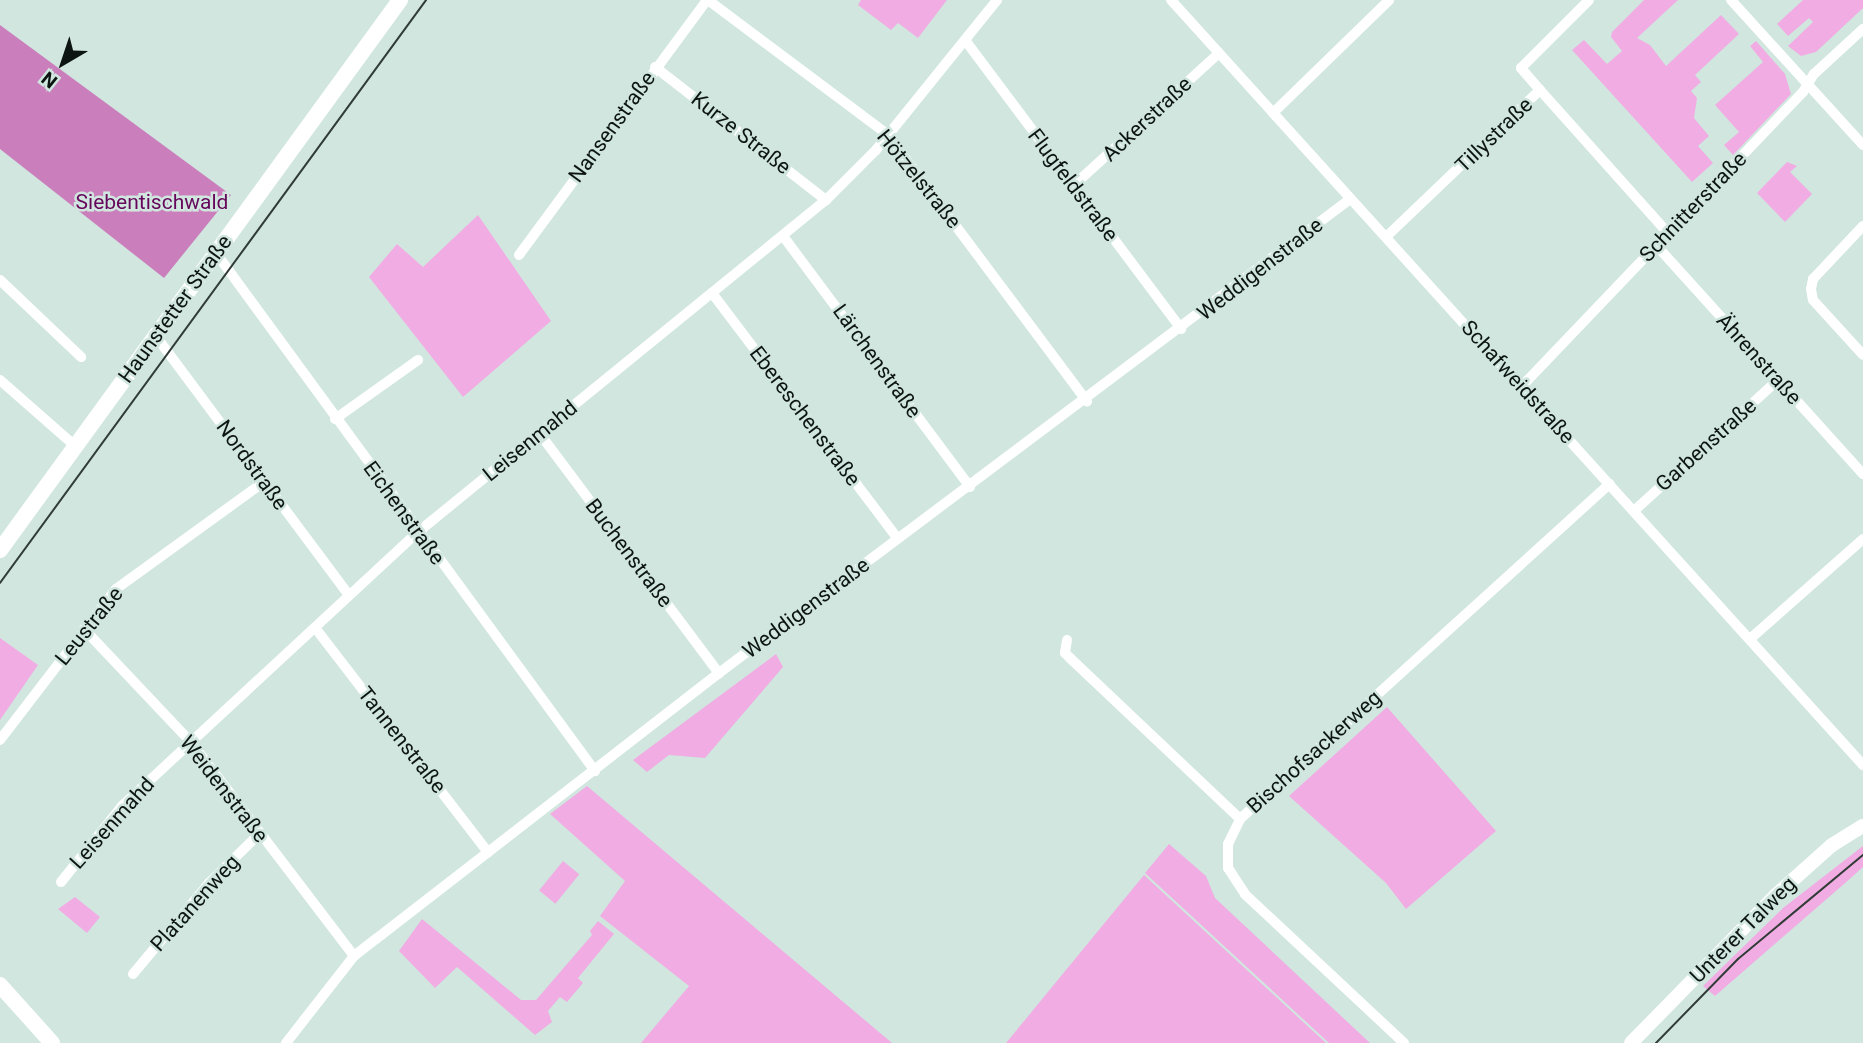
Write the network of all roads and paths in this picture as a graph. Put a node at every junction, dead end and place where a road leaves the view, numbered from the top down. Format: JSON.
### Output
{"nodes":[{"id":1,"x":400,"y":0,"type":"edge"},
{"id":2,"x":707,"y":0,"type":"edge"},
{"id":3,"x":997,"y":0,"type":"edge"},
{"id":4,"x":1173,"y":0,"type":"edge"},
{"id":5,"x":1389,"y":0,"type":"edge"},
{"id":6,"x":1589,"y":0,"type":"edge"},
{"id":7,"x":1731,"y":0,"type":"edge"},
{"id":8,"x":1863,"y":29,"type":"edge"},
{"id":9,"x":965,"y":40,"type":"junction"},
{"id":10,"x":1219,"y":53,"type":"junction"},
{"id":11,"x":655,"y":67,"type":"junction"},
{"id":12,"x":1808,"y":83,"type":"junction"},
{"id":13,"x":1540,"y":90,"type":"junction"},
{"id":14,"x":1273,"y":113,"type":"junction"},
{"id":15,"x":887,"y":134,"type":"junction"},
{"id":16,"x":1863,"y":145,"type":"edge"},
{"id":17,"x":1074,"y":185,"type":"junction"},
{"id":18,"x":1350,"y":199,"type":"junction"},
{"id":19,"x":826,"y":200,"type":"junction"},
{"id":20,"x":1863,"y":226,"type":"edge"},
{"id":21,"x":1668,"y":233,"type":"junction"},
{"id":22,"x":783,"y":236,"type":"junction"},
{"id":23,"x":1386,"y":237,"type":"junction"},
{"id":24,"x":1656,"y":245,"type":"junction"},
{"id":25,"x":216,"y":253,"type":"junction"},
{"id":26,"x":519,"y":255,"type":"dead end"},
{"id":27,"x":0,"y":280,"type":"edge"},
{"id":28,"x":712,"y":293,"type":"junction"},
{"id":29,"x":1181,"y":329,"type":"junction"},
{"id":30,"x":155,"y":335,"type":"junction"},
{"id":31,"x":1863,"y":355,"type":"edge"},
{"id":32,"x":81,"y":356,"type":"dead end"},
{"id":33,"x":418,"y":360,"type":"dead end"},
{"id":34,"x":0,"y":380,"type":"edge"},
{"id":35,"x":1778,"y":380,"type":"junction"},
{"id":36,"x":1522,"y":386,"type":"junction"},
{"id":37,"x":1087,"y":401,"type":"junction"},
{"id":38,"x":335,"y":419,"type":"junction"},
{"id":39,"x":540,"y":434,"type":"junction"},
{"id":40,"x":75,"y":446,"type":"junction"},
{"id":41,"x":1863,"y":474,"type":"edge"},
{"id":42,"x":264,"y":482,"type":"junction"},
{"id":43,"x":1610,"y":484,"type":"junction"},
{"id":44,"x":970,"y":487,"type":"junction"},
{"id":45,"x":1635,"y":510,"type":"junction"},
{"id":46,"x":418,"y":532,"type":"junction"},
{"id":47,"x":898,"y":539,"type":"junction"},
{"id":48,"x":1863,"y":539,"type":"edge"},
{"id":49,"x":0,"y":550,"type":"edge"},
{"id":50,"x":348,"y":594,"type":"junction"},
{"id":51,"x":84,"y":629,"type":"junction"},
{"id":52,"x":316,"y":629,"type":"junction"},
{"id":53,"x":1750,"y":639,"type":"junction"},
{"id":54,"x":1067,"y":640,"type":"dead end"},
{"id":55,"x":719,"y":673,"type":"junction"},
{"id":56,"x":0,"y":740,"type":"edge"},
{"id":57,"x":191,"y":742,"type":"junction"},
{"id":58,"x":1863,"y":765,"type":"edge"},
{"id":59,"x":595,"y":771,"type":"junction"},
{"id":60,"x":1240,"y":819,"type":"junction"},
{"id":61,"x":1863,"y":826,"type":"edge"},
{"id":62,"x":259,"y":834,"type":"junction"},
{"id":63,"x":488,"y":852,"type":"junction"},
{"id":64,"x":61,"y":881,"type":"dead end"},
{"id":65,"x":354,"y":957,"type":"junction"},
{"id":66,"x":133,"y":974,"type":"dead end"},
{"id":67,"x":0,"y":985,"type":"edge"},
{"id":68,"x":52,"y":1043,"type":"edge"},
{"id":69,"x":286,"y":1043,"type":"edge"},
{"id":70,"x":1404,"y":1043,"type":"edge"},
{"id":71,"x":1631,"y":1043,"type":"edge"}],
"edges":[{"from":1,"to":25,"type":"main road","name":"Haunstetter Straße"},
{"from":2,"to":11,"type":"street","name":"Nansenstraße"},
{"from":2,"to":15,"type":"street","name":"Hötzelstraße"},
{"from":3,"to":9,"type":"street","name":"Leisenmahd"},
{"from":4,"to":10,"type":"street","name":"Schafweidstraße"},
{"from":5,"to":14,"type":"street"},
{"from":6,"to":13,"type":"street","name":"Tillystraße"},
{"from":7,"to":12,"type":"street"},
{"from":8,"to":12,"type":"street","name":"Schnitterstraße"},
{"from":9,"to":15,"type":"street","name":"Leisenmahd"},
{"from":9,"to":17,"type":"street","name":"Flugfeldstraße"},
{"from":10,"to":14,"type":"street","name":"Schafweidstraße"},
{"from":10,"to":17,"type":"street","name":"Ackerstraße"},
{"from":11,"to":19,"type":"street","name":"Kurze Straße"},
{"from":11,"to":26,"type":"street","name":"Nansenstraße"},
{"from":12,"to":16,"type":"street"},
{"from":12,"to":21,"type":"street","name":"Schnitterstraße"},
{"from":13,"to":21,"type":"street"},
{"from":13,"to":23,"type":"street","name":"Tillystraße"},
{"from":14,"to":18,"type":"street","name":"Schafweidstraße"},
{"from":15,"to":19,"type":"street","name":"Leisenmahd"},
{"from":15,"to":37,"type":"street","name":"Hötzelstraße"},
{"from":17,"to":29,"type":"street","name":"Flugfeldstraße"},
{"from":18,"to":23,"type":"street","name":"Schafweidstraße"},
{"from":18,"to":29,"type":"street","name":"Weddigenstraße"},
{"from":19,"to":22,"type":"street","name":"Leisenmahd"},
{"from":20,"to":31,"type":"street"},
{"from":21,"to":24,"type":"street","name":"Schnitterstraße"},
{"from":22,"to":28,"type":"street","name":"Leisenmahd"},
{"from":22,"to":44,"type":"street","name":"Lärchenstraße"},
{"from":23,"to":36,"type":"street","name":"Schafweidstraße"},
{"from":24,"to":35,"type":"street","name":"Ährenstraße"},
{"from":24,"to":36,"type":"street","name":"Schnitterstraße"},
{"from":25,"to":30,"type":"main road","name":"Haunstetter Straße"},
{"from":25,"to":38,"type":"street","name":"Eichenstraße"},
{"from":27,"to":32,"type":"street"},
{"from":28,"to":39,"type":"street","name":"Leisenmahd"},
{"from":28,"to":47,"type":"street","name":"Ebereschenstraße"},
{"from":29,"to":37,"type":"street","name":"Weddigenstraße"},
{"from":30,"to":40,"type":"main road","name":"Haunstetter Straße"},
{"from":30,"to":42,"type":"street","name":"Nordstraße"},
{"from":33,"to":38,"type":"street"},
{"from":34,"to":40,"type":"street"},
{"from":35,"to":41,"type":"street","name":"Ährenstraße"},
{"from":35,"to":45,"type":"street","name":"Garbenstraße"},
{"from":36,"to":43,"type":"street","name":"Schafweidstraße"},
{"from":37,"to":44,"type":"street","name":"Weddigenstraße"},
{"from":38,"to":46,"type":"street","name":"Eichenstraße"},
{"from":39,"to":46,"type":"street","name":"Leisenmahd"},
{"from":39,"to":55,"type":"street","name":"Buchenstraße"},
{"from":40,"to":49,"type":"main road","name":"Haunstetter Straße"},
{"from":42,"to":50,"type":"street","name":"Nordstraße"},
{"from":42,"to":51,"type":"street","name":"Leustraße"},
{"from":43,"to":45,"type":"street","name":"Schafweidstraße"},
{"from":43,"to":60,"type":"street","name":"Bischofsackerweg"},
{"from":44,"to":47,"type":"street","name":"Weddigenstraße"},
{"from":45,"to":53,"type":"street","name":"Schafweidstraße"},
{"from":46,"to":50,"type":"street","name":"Leisenmahd"},
{"from":46,"to":59,"type":"street","name":"Eichenstraße"},
{"from":47,"to":55,"type":"street","name":"Weddigenstraße"},
{"from":48,"to":53,"type":"street"},
{"from":50,"to":52,"type":"street","name":"Leisenmahd"},
{"from":51,"to":56,"type":"street","name":"Leustraße"},
{"from":51,"to":57,"type":"street","name":"Weidenstraße"},
{"from":52,"to":57,"type":"street","name":"Leisenmahd"},
{"from":52,"to":63,"type":"street","name":"Tannenstraße"},
{"from":53,"to":58,"type":"street","name":"Schafweidstraße"},
{"from":54,"to":60,"type":"street"},
{"from":55,"to":59,"type":"street","name":"Weddigenstraße"},
{"from":57,"to":62,"type":"street","name":"Weidenstraße"},
{"from":57,"to":64,"type":"street","name":"Leisenmahd"},
{"from":59,"to":63,"type":"street","name":"Weddigenstraße"},
{"from":60,"to":70,"type":"street","name":"Bischofsackerweg"},
{"from":61,"to":71,"type":"street","name":"Unterer Talweg"},
{"from":62,"to":65,"type":"street","name":"Weidenstraße"},
{"from":62,"to":66,"type":"street","name":"Platanenweg"},
{"from":63,"to":65,"type":"street","name":"Weddigenstraße"},
{"from":65,"to":69,"type":"street","name":"Weddigenstraße"},
{"from":67,"to":68,"type":"main road"}]}
